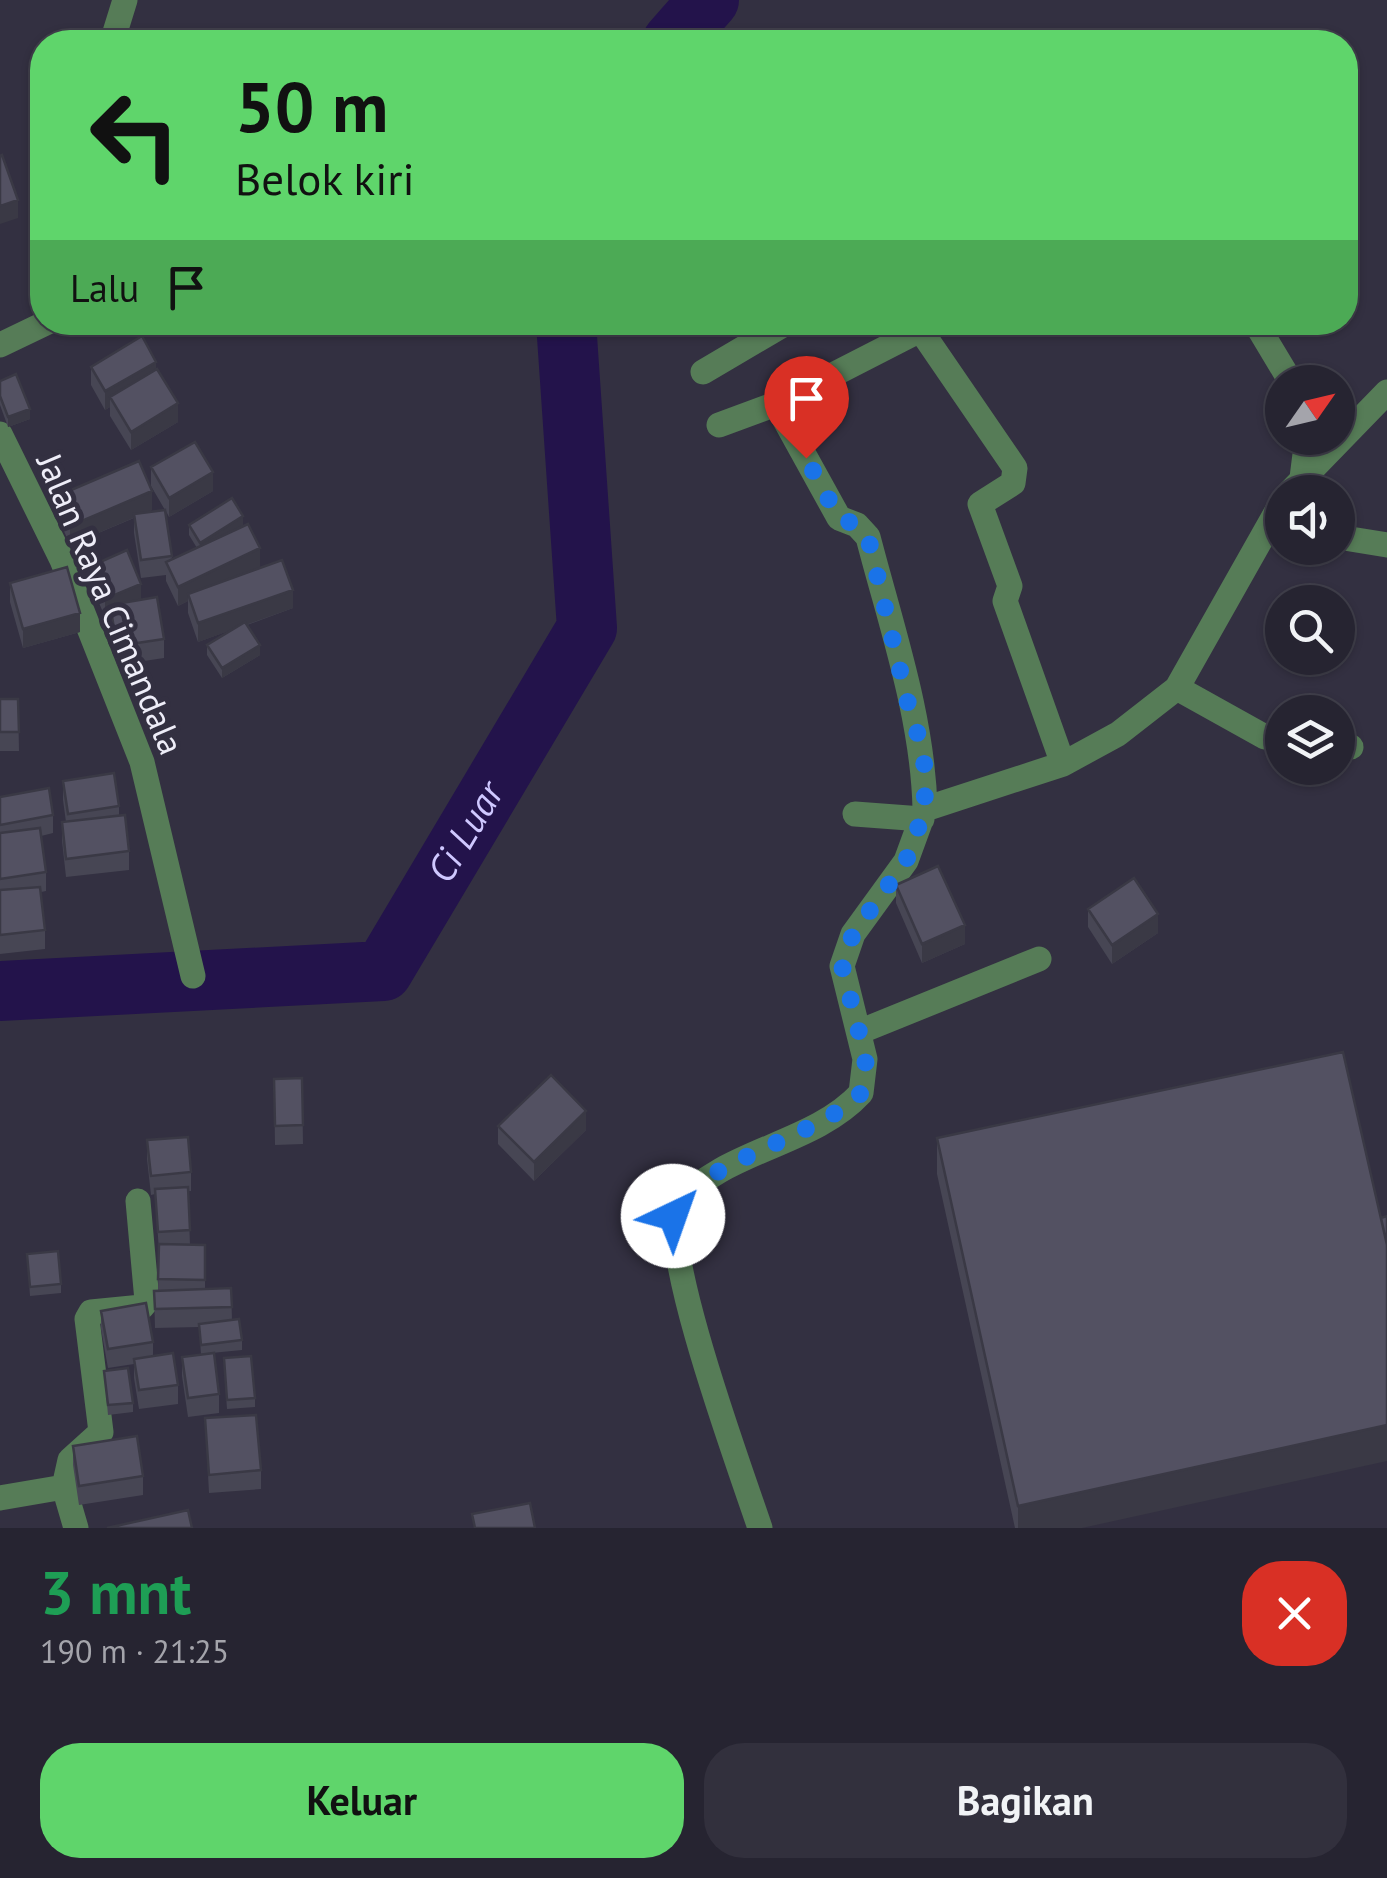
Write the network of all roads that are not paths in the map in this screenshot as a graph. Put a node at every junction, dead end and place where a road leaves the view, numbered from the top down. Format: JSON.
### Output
{"nodes":[{"id":1,"x":125,"y":0,"type":"edge"},
{"id":2,"x":116,"y":30,"type":"edge"},
{"id":3,"x":30,"y":331,"type":"edge"},
{"id":4,"x":766,"y":335,"type":"edge"},
{"id":5,"x":907,"y":335,"type":"edge"},
{"id":6,"x":930,"y":335,"type":"edge"},
{"id":7,"x":1263,"y":335,"type":"edge"},
{"id":8,"x":0,"y":345,"type":"edge"},
{"id":9,"x":1280,"y":365,"type":"edge"},
{"id":10,"x":704,"y":372,"type":"dead end"},
{"id":11,"x":1387,"y":392,"type":"edge"},
{"id":12,"x":776,"y":404,"type":"junction"},
{"id":13,"x":719,"y":425,"type":"dead end"},
{"id":14,"x":0,"y":434,"type":"edge"},
{"id":15,"x":1309,"y":475,"type":"edge"},
{"id":16,"x":1265,"y":536,"type":"edge"},
{"id":17,"x":1355,"y":540,"type":"edge"},
{"id":18,"x":1387,"y":545,"type":"edge"},
{"id":19,"x":1176,"y":688,"type":"junction"},
{"id":20,"x":1265,"y":737,"type":"edge"},
{"id":21,"x":1062,"y":764,"type":"junction"},
{"id":22,"x":855,"y":814,"type":"dead end"},
{"id":23,"x":923,"y":814,"type":"junction"},
{"id":24,"x":1039,"y":959,"type":"dead end"},
{"id":25,"x":193,"y":976,"type":"dead end"},
{"id":26,"x":858,"y":1032,"type":"junction"},
{"id":27,"x":138,"y":1201,"type":"dead end"},
{"id":28,"x":64,"y":1487,"type":"junction"},
{"id":29,"x":0,"y":1498,"type":"edge"},
{"id":30,"x":76,"y":1528,"type":"edge"},
{"id":31,"x":760,"y":1528,"type":"edge"}],
"edges":[{"from":1,"to":2,"type":"street"},
{"from":3,"to":8,"type":"street"},
{"from":4,"to":10,"type":"street"},
{"from":5,"to":12,"type":"street"},
{"from":6,"to":21,"type":"street"},
{"from":7,"to":9,"type":"street"},
{"from":11,"to":15,"type":"street"},
{"from":12,"to":13,"type":"street"},
{"from":12,"to":23,"type":"street"},
{"from":14,"to":25,"type":"street","name":"Jalan Raya Cimandala"},
{"from":16,"to":19,"type":"street"},
{"from":17,"to":18,"type":"street"},
{"from":19,"to":20,"type":"street"},
{"from":19,"to":21,"type":"street"},
{"from":21,"to":23,"type":"street"},
{"from":22,"to":23,"type":"street"},
{"from":23,"to":26,"type":"street"},
{"from":24,"to":26,"type":"street"},
{"from":26,"to":31,"type":"street"},
{"from":27,"to":28,"type":"street"},
{"from":28,"to":29,"type":"street"},
{"from":28,"to":30,"type":"street"}]}
